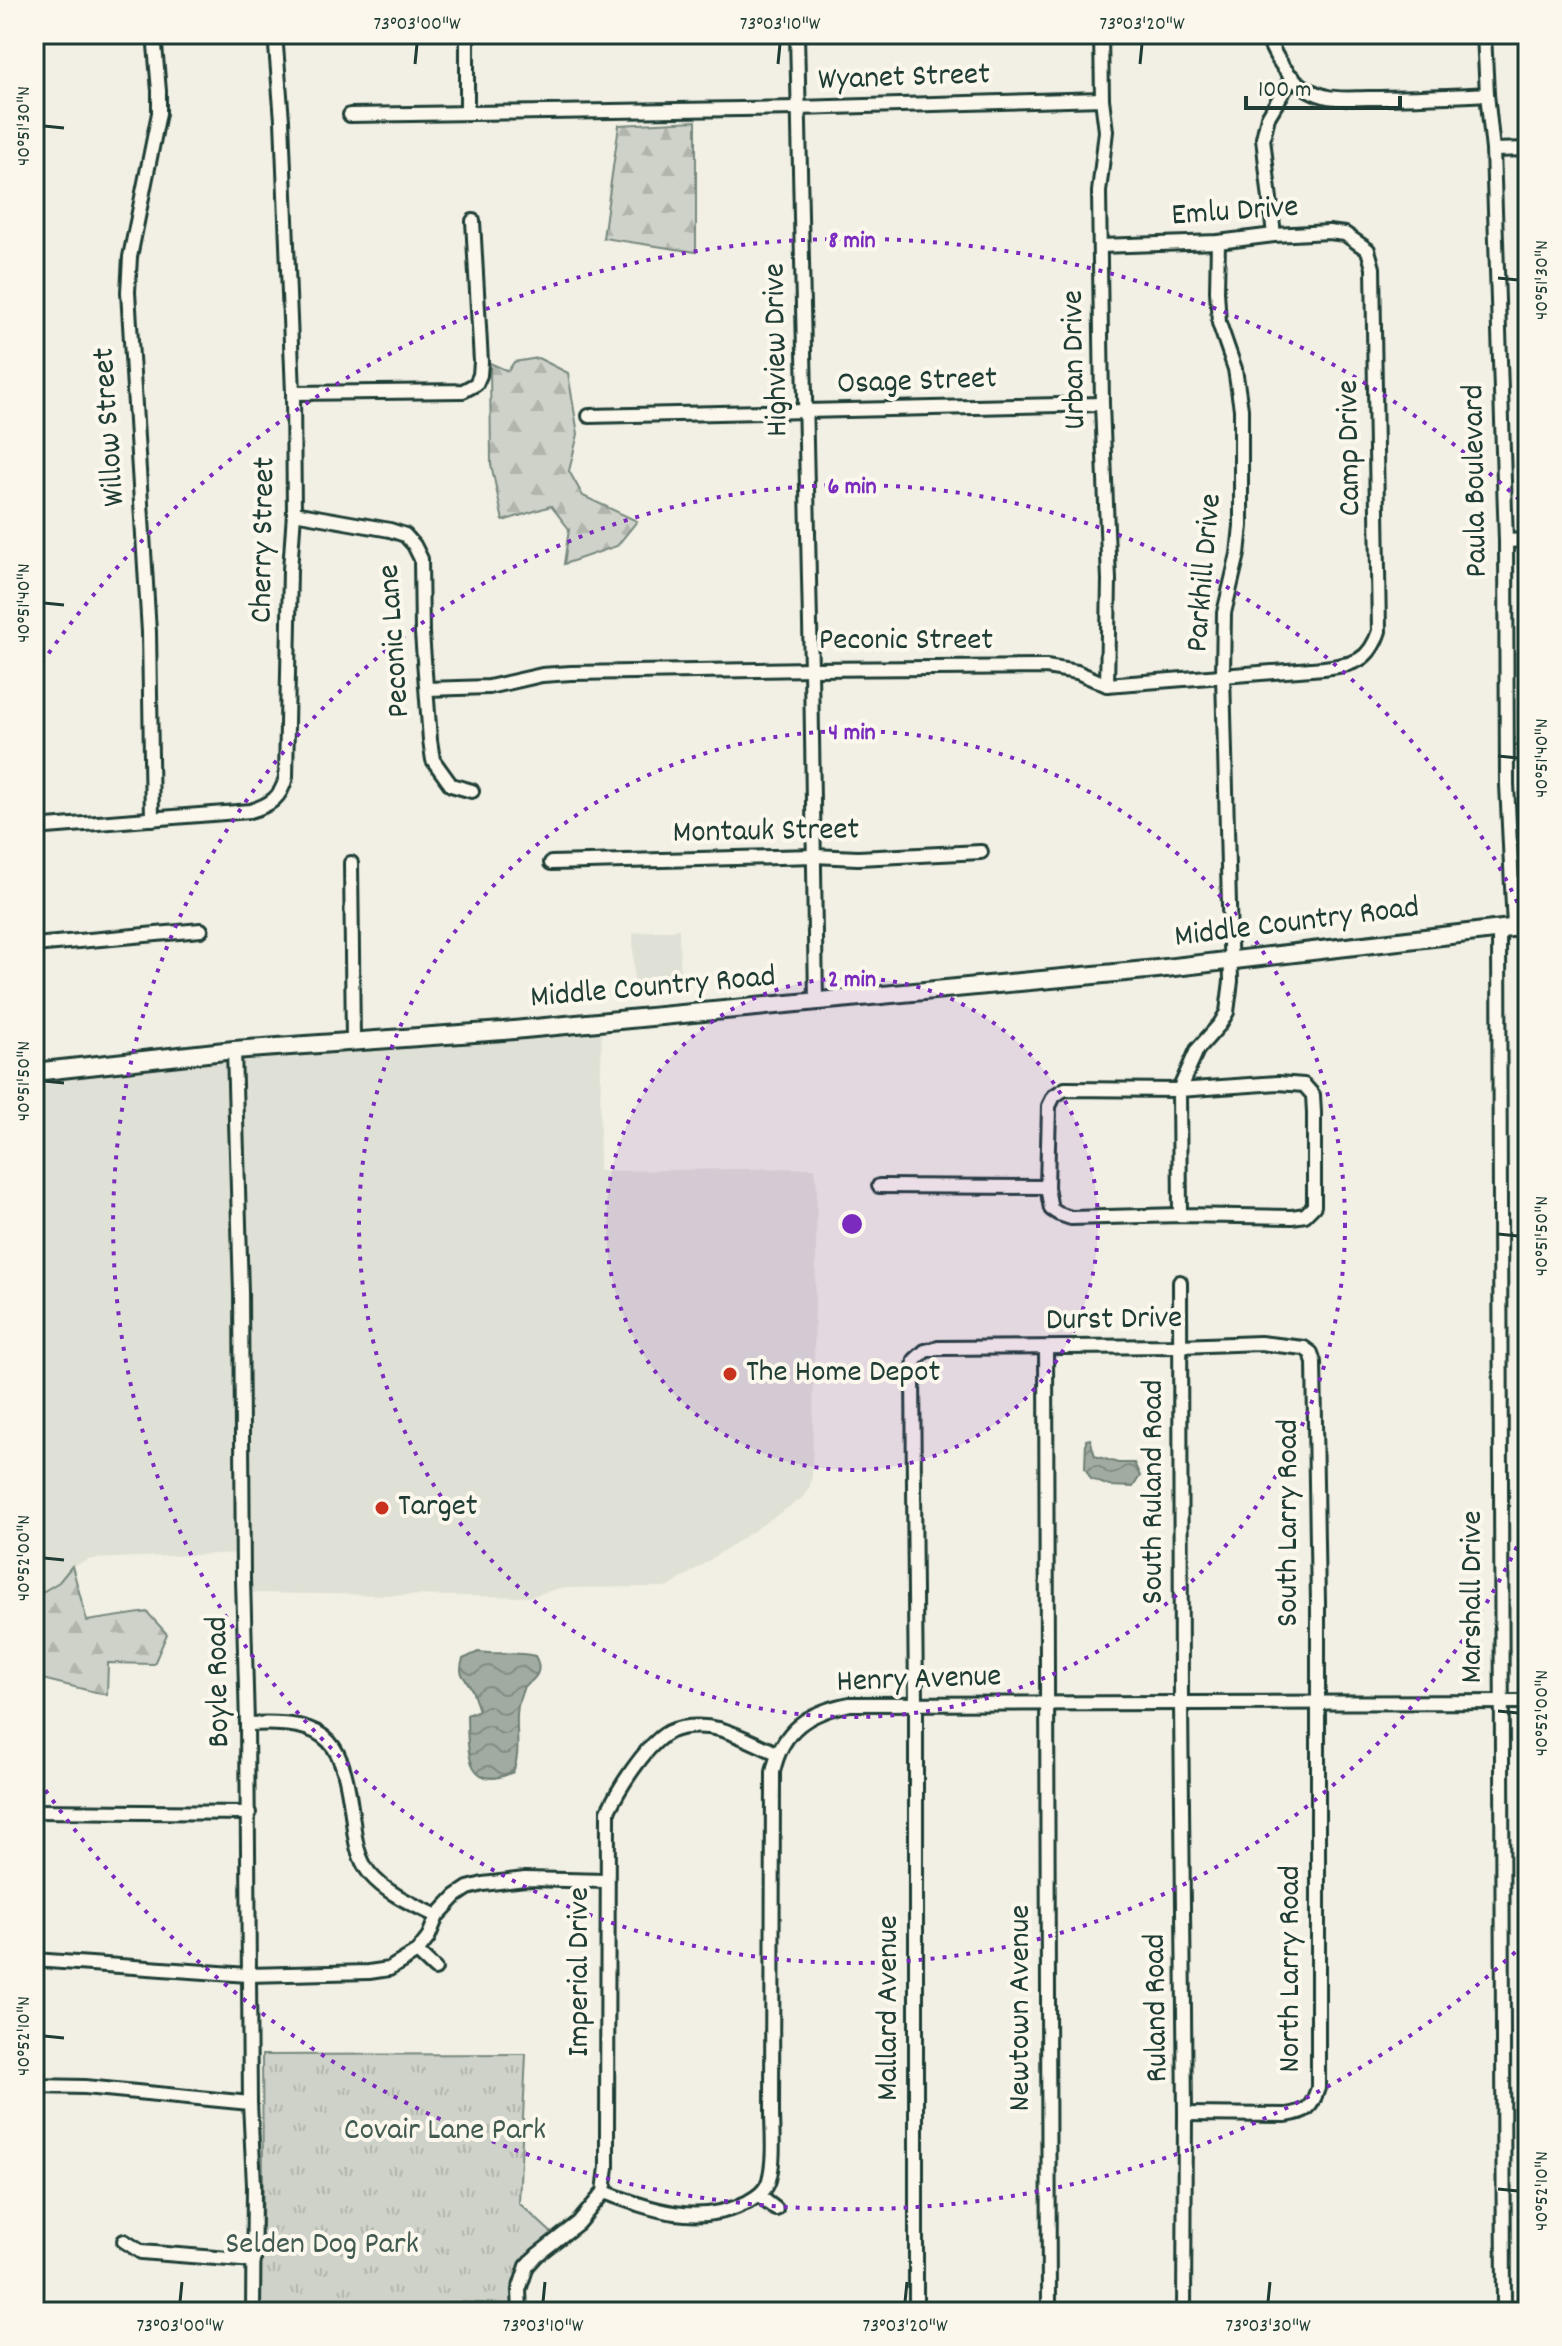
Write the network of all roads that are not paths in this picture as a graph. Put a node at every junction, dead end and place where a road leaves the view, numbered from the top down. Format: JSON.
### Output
{"nodes":[{"id":1,"x":154,"y":34,"type":"edge"},
{"id":2,"x":275,"y":34,"type":"edge"},
{"id":3,"x":467,"y":34,"type":"edge"},
{"id":4,"x":797,"y":34,"type":"edge"},
{"id":5,"x":1101,"y":34,"type":"edge"},
{"id":6,"x":1266,"y":34,"type":"edge"},
{"id":7,"x":1484,"y":34,"type":"edge"},
{"id":8,"x":1292,"y":77,"type":"junction"},
{"id":9,"x":1487,"y":94,"type":"junction"},
{"id":10,"x":1102,"y":99,"type":"junction"},
{"id":11,"x":798,"y":108,"type":"junction"},
{"id":12,"x":467,"y":112,"type":"junction"},
{"id":13,"x":350,"y":115,"type":"dead end"},
{"id":14,"x":1528,"y":149,"type":"edge"},
{"id":15,"x":1493,"y":150,"type":"junction"},
{"id":16,"x":473,"y":221,"type":"dead end"},
{"id":17,"x":1274,"y":235,"type":"junction"},
{"id":18,"x":1218,"y":242,"type":"junction"},
{"id":19,"x":1100,"y":246,"type":"junction"},
{"id":20,"x":1368,"y":250,"type":"joint"},
{"id":21,"x":293,"y":393,"type":"junction"},
{"id":22,"x":1102,"y":404,"type":"junction"},
{"id":23,"x":805,"y":412,"type":"junction"},
{"id":24,"x":589,"y":416,"type":"dead end"},
{"id":25,"x":294,"y":513,"type":"junction"},
{"id":26,"x":1528,"y":540,"type":"edge"},
{"id":27,"x":1506,"y":541,"type":"junction"},
{"id":28,"x":1375,"y":645,"type":"joint"},
{"id":29,"x":811,"y":669,"type":"junction"},
{"id":30,"x":1223,"y":675,"type":"junction"},
{"id":31,"x":1107,"y":685,"type":"junction"},
{"id":32,"x":427,"y":689,"type":"junction"},
{"id":33,"x":472,"y":791,"type":"dead end"},
{"id":34,"x":152,"y":819,"type":"junction"},
{"id":35,"x":34,"y":828,"type":"edge"},
{"id":36,"x":981,"y":852,"type":"dead end"},
{"id":37,"x":814,"y":856,"type":"junction"},
{"id":38,"x":351,"y":863,"type":"dead end"},
{"id":39,"x":551,"y":863,"type":"dead end"},
{"id":40,"x":1514,"y":927,"type":"edge"},
{"id":41,"x":201,"y":930,"type":"dead end"},
{"id":42,"x":34,"y":945,"type":"edge"},
{"id":43,"x":1230,"y":960,"type":"junction"},
{"id":44,"x":816,"y":1001,"type":"junction"},
{"id":45,"x":353,"y":1041,"type":"junction"},
{"id":46,"x":234,"y":1050,"type":"junction"},
{"id":47,"x":34,"y":1072,"type":"edge"},
{"id":48,"x":1179,"y":1090,"type":"junction"},
{"id":49,"x":879,"y":1186,"type":"dead end"},
{"id":50,"x":1047,"y":1187,"type":"junction"},
{"id":51,"x":1180,"y":1215,"type":"junction"},
{"id":52,"x":1180,"y":1282,"type":"dead end"},
{"id":53,"x":1180,"y":1346,"type":"junction"},
{"id":54,"x":1046,"y":1348,"type":"junction"},
{"id":55,"x":1304,"y":1348,"type":"joint"},
{"id":56,"x":925,"y":1351,"type":"joint"},
{"id":57,"x":1316,"y":1701,"type":"junction"},
{"id":58,"x":1500,"y":1702,"type":"junction"},
{"id":59,"x":1528,"y":1702,"type":"edge"},
{"id":60,"x":916,"y":1703,"type":"junction"},
{"id":61,"x":1181,"y":1703,"type":"junction"},
{"id":62,"x":1047,"y":1704,"type":"junction"},
{"id":63,"x":247,"y":1724,"type":"junction"},
{"id":64,"x":777,"y":1753,"type":"junction"},
{"id":65,"x":34,"y":1811,"type":"edge"},
{"id":66,"x":249,"y":1813,"type":"junction"},
{"id":67,"x":606,"y":1881,"type":"junction"},
{"id":68,"x":437,"y":1916,"type":"junction"},
{"id":69,"x":417,"y":1952,"type":"junction"},
{"id":70,"x":34,"y":1960,"type":"edge"},
{"id":71,"x":435,"y":1969,"type":"dead end"},
{"id":72,"x":248,"y":1975,"type":"junction"},
{"id":73,"x":34,"y":2086,"type":"edge"},
{"id":74,"x":250,"y":2103,"type":"junction"},
{"id":75,"x":1185,"y":2114,"type":"junction"},
{"id":76,"x":604,"y":2192,"type":"junction"},
{"id":77,"x":759,"y":2196,"type":"junction"},
{"id":78,"x":776,"y":2209,"type":"dead end"},
{"id":79,"x":124,"y":2241,"type":"dead end"},
{"id":80,"x":254,"y":2261,"type":"junction"},
{"id":81,"x":253,"y":2312,"type":"edge"},
{"id":82,"x":520,"y":2312,"type":"edge"},
{"id":83,"x":916,"y":2312,"type":"edge"},
{"id":84,"x":1049,"y":2312,"type":"edge"},
{"id":85,"x":1184,"y":2312,"type":"edge"},
{"id":86,"x":1504,"y":2312,"type":"edge"}],
"edges":[{"from":1,"to":34,"type":"street","name":"Willow Street"},
{"from":2,"to":21,"type":"street","name":"Cherry Street"},
{"from":3,"to":12,"type":"street"},
{"from":4,"to":11,"type":"street","name":"Highview Drive"},
{"from":5,"to":10,"type":"street","name":"Urban Drive"},
{"from":6,"to":8,"type":"street"},
{"from":7,"to":9,"type":"street","name":"Paula Boulevard"},
{"from":8,"to":9,"type":"street"},
{"from":8,"to":17,"type":"street"},
{"from":9,"to":15,"type":"street","name":"Paula Boulevard"},
{"from":10,"to":11,"type":"street","name":"Wyanet Street"},
{"from":10,"to":19,"type":"street","name":"Urban Drive"},
{"from":11,"to":12,"type":"street","name":"Wyanet Street"},
{"from":11,"to":23,"type":"street","name":"Highview Drive"},
{"from":12,"to":13,"type":"street","name":"Wyanet Street"},
{"from":14,"to":15,"type":"street"},
{"from":15,"to":27,"type":"street","name":"Paula Boulevard"},
{"from":16,"to":21,"type":"street"},
{"from":17,"to":18,"type":"street","name":"Emlu Drive"},
{"from":17,"to":20,"type":"street","name":"Emlu Drive"},
{"from":18,"to":19,"type":"street","name":"Emlu Drive"},
{"from":18,"to":30,"type":"street","name":"Parkhill Drive"},
{"from":19,"to":22,"type":"street","name":"Urban Drive"},
{"from":20,"to":28,"type":"street","name":"Camp Drive"},
{"from":21,"to":25,"type":"street","name":"Cherry Street"},
{"from":22,"to":23,"type":"street","name":"Osage Street"},
{"from":22,"to":31,"type":"street","name":"Urban Drive"},
{"from":23,"to":24,"type":"street","name":"Osage Street"},
{"from":23,"to":29,"type":"street","name":"Highview Drive"},
{"from":25,"to":32,"type":"street","name":"Peconic Lane"},
{"from":25,"to":34,"type":"street","name":"Cherry Street"},
{"from":26,"to":27,"type":"street"},
{"from":27,"to":40,"type":"street","name":"Paula Boulevard"},
{"from":28,"to":30,"type":"street","name":"Peconic Street"},
{"from":29,"to":31,"type":"street","name":"Peconic Street"},
{"from":29,"to":32,"type":"street","name":"Peconic Street"},
{"from":29,"to":37,"type":"street","name":"Highview Drive"},
{"from":30,"to":31,"type":"street","name":"Peconic Street"},
{"from":30,"to":43,"type":"street","name":"Parkhill Drive"},
{"from":32,"to":33,"type":"street","name":"Peconic Lane"},
{"from":34,"to":35,"type":"street","name":"Cherry Street"},
{"from":36,"to":37,"type":"street","name":"Montauk Street"},
{"from":37,"to":39,"type":"street","name":"Montauk Street"},
{"from":37,"to":44,"type":"street","name":"Highview Drive"},
{"from":38,"to":45,"type":"street"},
{"from":40,"to":43,"type":"main road","name":"Middle Country Road"},
{"from":40,"to":58,"type":"street","name":"Marshall Drive"},
{"from":41,"to":42,"type":"street"},
{"from":43,"to":44,"type":"main road","name":"Middle Country Road"},
{"from":43,"to":48,"type":"street","name":"Parkhill Drive"},
{"from":44,"to":45,"type":"main road","name":"Middle Country Road"},
{"from":45,"to":46,"type":"main road","name":"Middle Country Road"},
{"from":46,"to":47,"type":"main road","name":"Middle Country Road"},
{"from":46,"to":63,"type":"street","name":"Boyle Road"},
{"from":48,"to":50,"type":"street"},
{"from":48,"to":51,"type":"street"},
{"from":48,"to":51,"type":"street"},
{"from":49,"to":50,"type":"street"},
{"from":50,"to":51,"type":"street"},
{"from":52,"to":53,"type":"street","name":"South Ruland Road"},
{"from":53,"to":54,"type":"street","name":"Durst Drive"},
{"from":53,"to":55,"type":"street","name":"Durst Drive"},
{"from":53,"to":61,"type":"street","name":"South Ruland Road"},
{"from":54,"to":56,"type":"street","name":"Durst Drive"},
{"from":54,"to":62,"type":"street","name":"Newtown Avenue"},
{"from":55,"to":57,"type":"street","name":"South Larry Road"},
{"from":56,"to":60,"type":"street","name":"Mallard Avenue"},
{"from":57,"to":58,"type":"street","name":"Henry Avenue"},
{"from":57,"to":61,"type":"street","name":"Henry Avenue"},
{"from":57,"to":75,"type":"street","name":"North Larry Road"},
{"from":58,"to":59,"type":"street","name":"Henry Avenue"},
{"from":58,"to":86,"type":"street","name":"Marshall Drive"},
{"from":60,"to":62,"type":"street","name":"Henry Avenue"},
{"from":60,"to":64,"type":"street","name":"Henry Avenue"},
{"from":60,"to":83,"type":"street","name":"Mallard Avenue"},
{"from":61,"to":62,"type":"street","name":"Henry Avenue"},
{"from":61,"to":75,"type":"street","name":"Ruland Road"},
{"from":62,"to":84,"type":"street","name":"Newtown Avenue"},
{"from":63,"to":66,"type":"street","name":"Boyle Road"},
{"from":63,"to":68,"type":"street"},
{"from":64,"to":67,"type":"street","name":"Imperial Drive"},
{"from":64,"to":77,"type":"street"},
{"from":65,"to":66,"type":"street"},
{"from":66,"to":72,"type":"street","name":"Boyle Road"},
{"from":67,"to":68,"type":"street"},
{"from":67,"to":76,"type":"street","name":"Imperial Drive"},
{"from":68,"to":69,"type":"street"},
{"from":69,"to":71,"type":"street"},
{"from":69,"to":72,"type":"street"},
{"from":70,"to":72,"type":"street"},
{"from":72,"to":74,"type":"street","name":"Boyle Road"},
{"from":73,"to":74,"type":"street"},
{"from":74,"to":80,"type":"street","name":"Boyle Road"},
{"from":75,"to":85,"type":"street","name":"Ruland Road"},
{"from":76,"to":77,"type":"street"},
{"from":76,"to":82,"type":"street"},
{"from":77,"to":78,"type":"street"},
{"from":79,"to":80,"type":"street"},
{"from":80,"to":81,"type":"street","name":"Boyle Road"}]}
